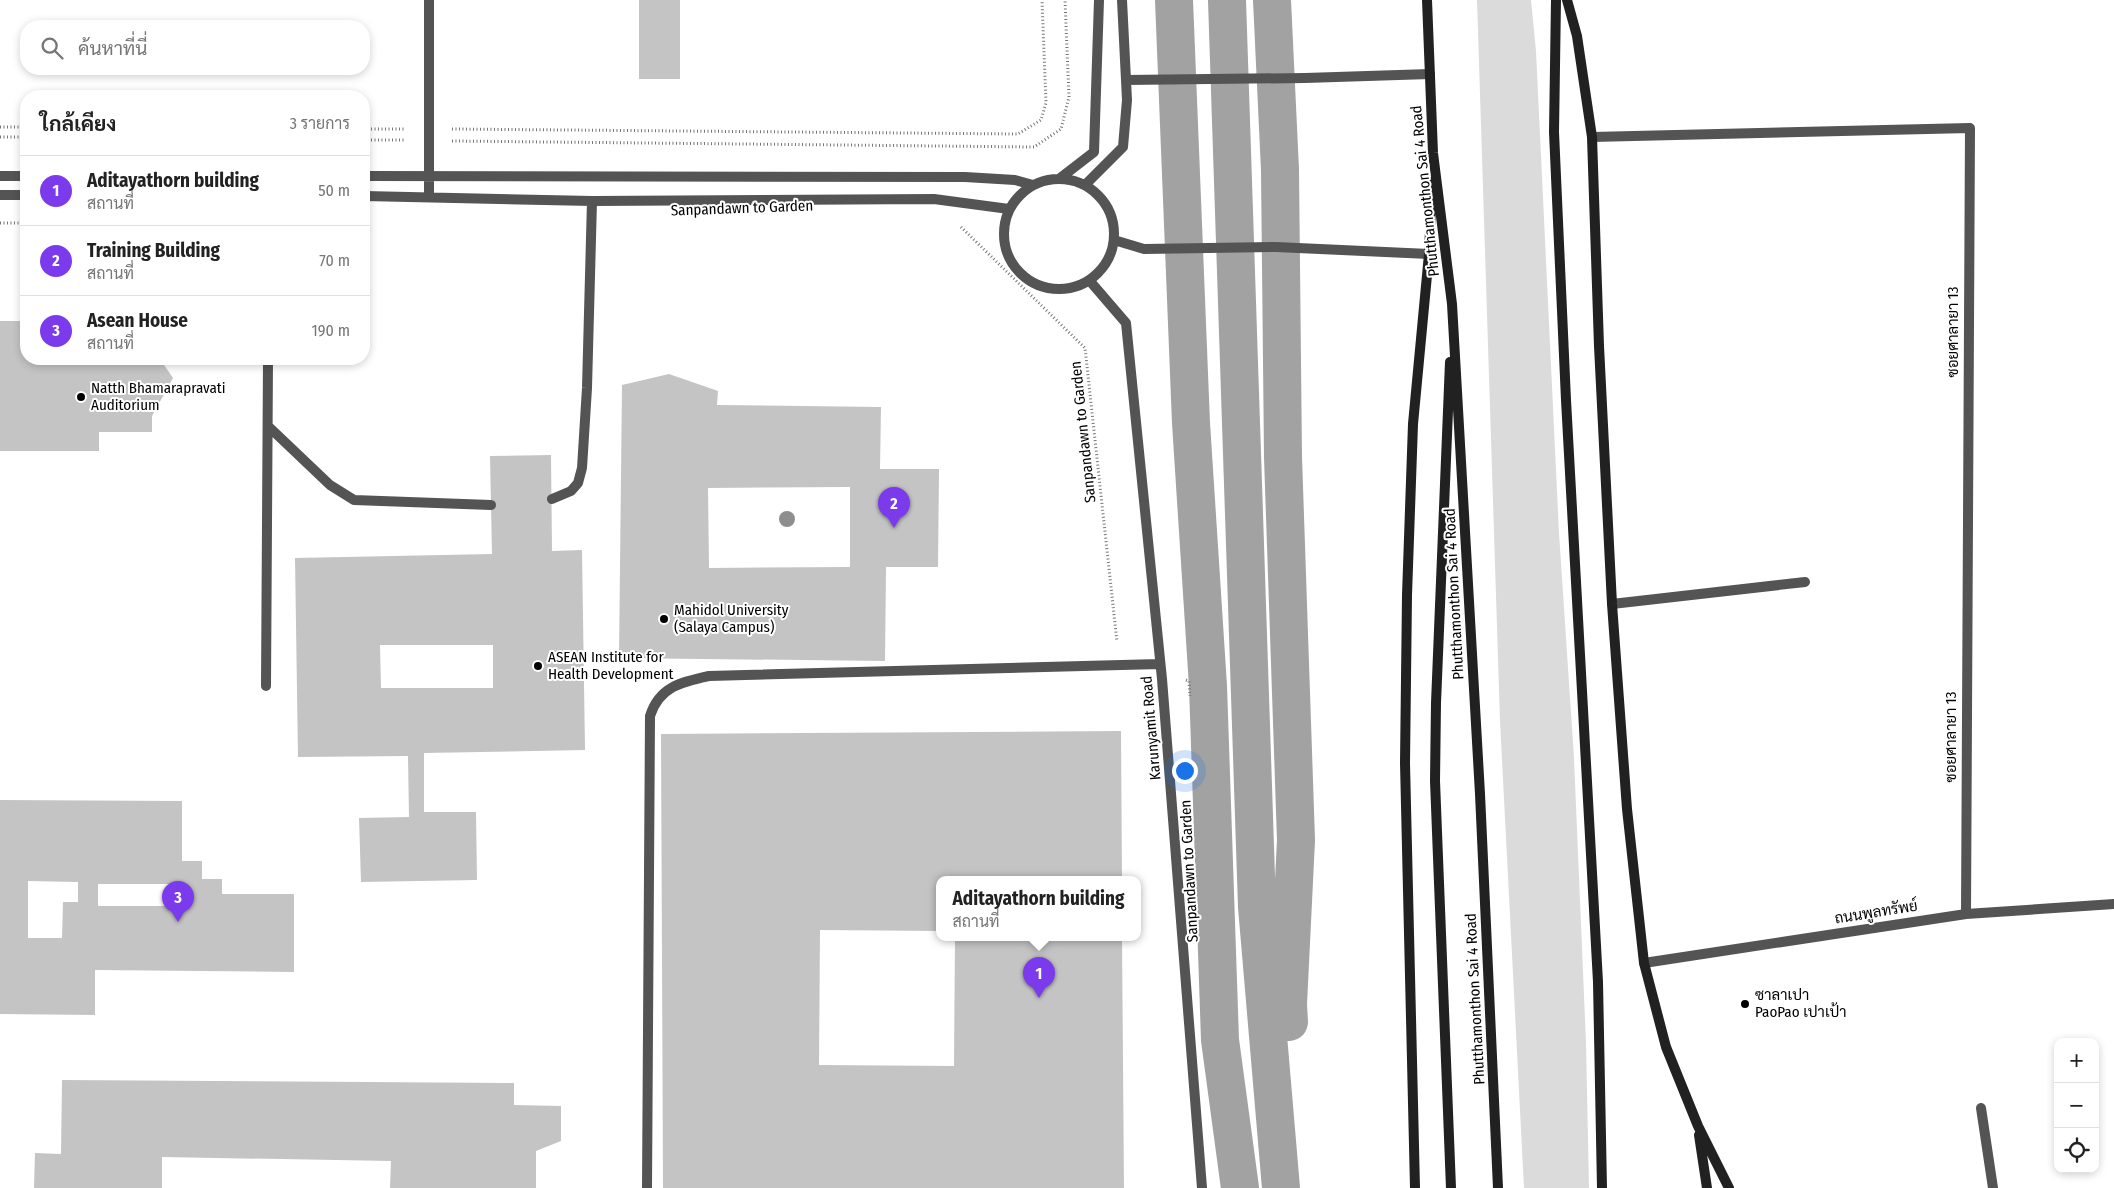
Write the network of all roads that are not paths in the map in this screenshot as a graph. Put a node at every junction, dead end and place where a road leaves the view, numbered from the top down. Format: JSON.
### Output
{"nodes":[{"id":1,"x":429,"y":0,"type":"edge"},
{"id":2,"x":1099,"y":0,"type":"edge"},
{"id":3,"x":1122,"y":0,"type":"edge"},
{"id":4,"x":1427,"y":0,"type":"edge"},
{"id":5,"x":1556,"y":0,"type":"edge"},
{"id":6,"x":1567,"y":0,"type":"edge"},
{"id":7,"x":1430,"y":74,"type":"junction"},
{"id":8,"x":1126,"y":80,"type":"junction"},
{"id":9,"x":1592,"y":137,"type":"junction"},
{"id":10,"x":1433,"y":153,"type":"junction"},
{"id":11,"x":0,"y":176,"type":"edge"},
{"id":12,"x":20,"y":176,"type":"edge"},
{"id":13,"x":370,"y":176,"type":"edge"},
{"id":14,"x":429,"y":176,"type":"junction"},
{"id":15,"x":1059,"y":179,"type":"junction"},
{"id":16,"x":1033,"y":185,"type":"junction"},
{"id":17,"x":1085,"y":185,"type":"junction"},
{"id":18,"x":0,"y":195,"type":"edge"},
{"id":19,"x":20,"y":195,"type":"edge"},
{"id":20,"x":370,"y":196,"type":"edge"},
{"id":21,"x":429,"y":197,"type":"junction"},
{"id":22,"x":592,"y":201,"type":"junction"},
{"id":23,"x":1009,"y":209,"type":"junction"},
{"id":24,"x":1114,"y":240,"type":"junction"},
{"id":25,"x":1429,"y":254,"type":"junction"},
{"id":26,"x":1089,"y":280,"type":"junction"},
{"id":27,"x":1452,"y":304,"type":"junction"},
{"id":28,"x":268,"y":365,"type":"edge"},
{"id":29,"x":269,"y":427,"type":"junction"},
{"id":30,"x":552,"y":499,"type":"dead end"},
{"id":31,"x":491,"y":504,"type":"dead end"},
{"id":32,"x":1805,"y":582,"type":"dead end"},
{"id":33,"x":1612,"y":604,"type":"junction"},
{"id":34,"x":1160,"y":664,"type":"junction"},
{"id":35,"x":266,"y":686,"type":"dead end"},
{"id":36,"x":2114,"y":904,"type":"edge"},
{"id":37,"x":1966,"y":914,"type":"junction"},
{"id":38,"x":1644,"y":963,"type":"junction"},
{"id":39,"x":1981,"y":1108,"type":"dead end"},
{"id":40,"x":1698,"y":1126,"type":"junction"},
{"id":41,"x":647,"y":1188,"type":"edge"},
{"id":42,"x":1202,"y":1188,"type":"edge"},
{"id":43,"x":1415,"y":1188,"type":"edge"},
{"id":44,"x":1451,"y":1188,"type":"edge"},
{"id":45,"x":1498,"y":1188,"type":"edge"},
{"id":46,"x":1602,"y":1188,"type":"edge"},
{"id":47,"x":1707,"y":1188,"type":"edge"},
{"id":48,"x":1729,"y":1188,"type":"edge"},
{"id":49,"x":1992,"y":1188,"type":"edge"}],
"edges":[{"from":1,"to":14,"type":"street"},
{"from":2,"to":15,"type":"street"},
{"from":3,"to":8,"type":"street"},
{"from":4,"to":7,"type":"main road","name":"Phutthamonthon Sai 4 Road"},
{"from":5,"to":46,"type":"main road"},
{"from":6,"to":9,"type":"main road"},
{"from":7,"to":8,"type":"street"},
{"from":7,"to":10,"type":"main road","name":"Phutthamonthon Sai 4 Road"},
{"from":8,"to":17,"type":"street"},
{"from":9,"to":33,"type":"main road"},
{"from":9,"to":37,"type":"street","name":"ซอยศาลายา 13"},
{"from":10,"to":25,"type":"main road"},
{"from":10,"to":27,"type":"main road","name":"Phutthamonthon Sai 4 Road"},
{"from":11,"to":12,"type":"street"},
{"from":13,"to":14,"type":"street"},
{"from":14,"to":16,"type":"street"},
{"from":14,"to":21,"type":"street"},
{"from":15,"to":16,"type":"street"},
{"from":15,"to":17,"type":"street"},
{"from":16,"to":23,"type":"street"},
{"from":17,"to":24,"type":"street"},
{"from":18,"to":19,"type":"street"},
{"from":20,"to":21,"type":"street"},
{"from":21,"to":22,"type":"street"},
{"from":22,"to":23,"type":"street"},
{"from":22,"to":30,"type":"street"},
{"from":23,"to":26,"type":"street"},
{"from":24,"to":25,"type":"street"},
{"from":24,"to":26,"type":"street"},
{"from":25,"to":43,"type":"main road"},
{"from":26,"to":34,"type":"street","name":"Karunyamit Road"},
{"from":27,"to":44,"type":"main road"},
{"from":27,"to":45,"type":"main road","name":"Phutthamonthon Sai 4 Road"},
{"from":28,"to":29,"type":"street"},
{"from":29,"to":31,"type":"street"},
{"from":29,"to":35,"type":"street"},
{"from":32,"to":33,"type":"street"},
{"from":33,"to":38,"type":"main road"},
{"from":34,"to":41,"type":"street"},
{"from":34,"to":42,"type":"street","name":"Karunyamit Road"},
{"from":36,"to":37,"type":"street","name":"ถนนพูลทรัพย์"},
{"from":37,"to":38,"type":"street","name":"ถนนพูลทรัพย์"},
{"from":38,"to":40,"type":"main road"},
{"from":39,"to":49,"type":"street"},
{"from":40,"to":47,"type":"main road"},
{"from":40,"to":48,"type":"main road"}]}
